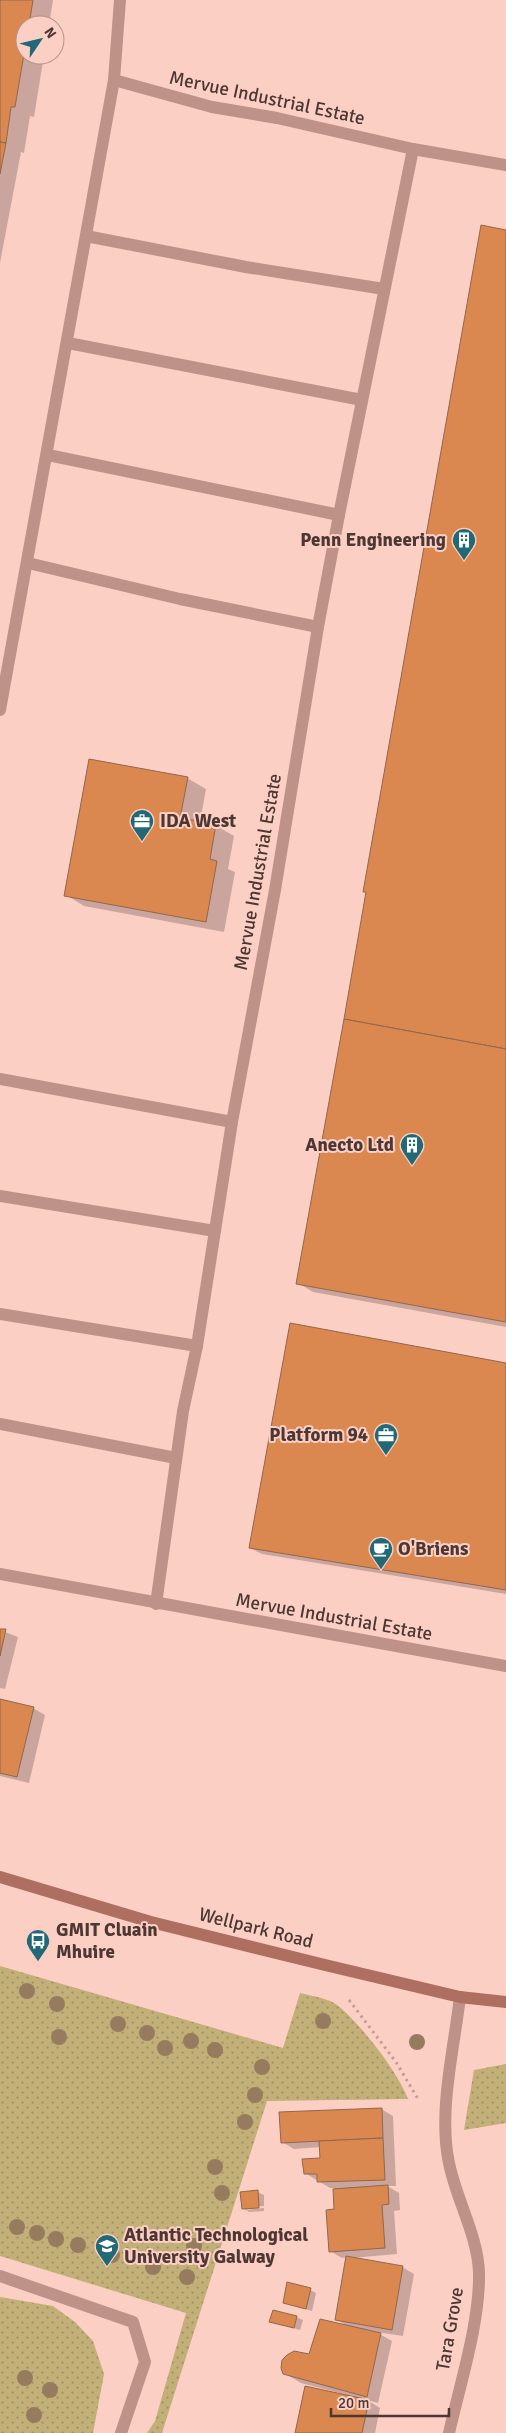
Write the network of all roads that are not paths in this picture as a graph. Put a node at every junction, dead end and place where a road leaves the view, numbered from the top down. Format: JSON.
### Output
{"nodes":[{"id":1,"x":120,"y":0,"type":"edge"},
{"id":2,"x":114,"y":80,"type":"junction"},
{"id":3,"x":413,"y":149,"type":"junction"},
{"id":4,"x":506,"y":165,"type":"edge"},
{"id":5,"x":86,"y":236,"type":"junction"},
{"id":6,"x":384,"y":289,"type":"junction"},
{"id":7,"x":68,"y":343,"type":"junction"},
{"id":8,"x":362,"y":400,"type":"junction"},
{"id":9,"x":48,"y":454,"type":"junction"},
{"id":10,"x":338,"y":515,"type":"junction"},
{"id":11,"x":28,"y":563,"type":"junction"},
{"id":12,"x":318,"y":627,"type":"junction"},
{"id":13,"x":0,"y":710,"type":"edge"},
{"id":14,"x":0,"y":1079,"type":"edge"},
{"id":15,"x":232,"y":1122,"type":"junction"},
{"id":16,"x":0,"y":1196,"type":"edge"},
{"id":17,"x":215,"y":1231,"type":"junction"},
{"id":18,"x":0,"y":1314,"type":"edge"},
{"id":19,"x":197,"y":1346,"type":"junction"},
{"id":20,"x":0,"y":1424,"type":"edge"},
{"id":21,"x":176,"y":1458,"type":"junction"},
{"id":22,"x":0,"y":1574,"type":"edge"},
{"id":23,"x":156,"y":1604,"type":"junction"},
{"id":24,"x":506,"y":1666,"type":"edge"},
{"id":25,"x":0,"y":1877,"type":"edge"},
{"id":26,"x":460,"y":1997,"type":"junction"},
{"id":27,"x":506,"y":2002,"type":"edge"},
{"id":28,"x":0,"y":2276,"type":"edge"},
{"id":29,"x":121,"y":2433,"type":"edge"},
{"id":30,"x":449,"y":2433,"type":"edge"}],
"edges":[{"from":1,"to":2,"type":"street"},
{"from":2,"to":3,"type":"street","name":"Mervue Industrial Estate"},
{"from":2,"to":5,"type":"street"},
{"from":3,"to":4,"type":"street","name":"Mervue Industrial Estate"},
{"from":3,"to":6,"type":"street","name":"Mervue Industrial Estate"},
{"from":5,"to":6,"type":"street"},
{"from":5,"to":7,"type":"street"},
{"from":6,"to":8,"type":"street","name":"Mervue Industrial Estate"},
{"from":7,"to":8,"type":"street"},
{"from":7,"to":9,"type":"street"},
{"from":8,"to":10,"type":"street","name":"Mervue Industrial Estate"},
{"from":9,"to":10,"type":"street"},
{"from":9,"to":11,"type":"street"},
{"from":10,"to":12,"type":"street","name":"Mervue Industrial Estate"},
{"from":11,"to":12,"type":"street"},
{"from":11,"to":13,"type":"street"},
{"from":12,"to":15,"type":"street","name":"Mervue Industrial Estate"},
{"from":14,"to":15,"type":"street"},
{"from":15,"to":17,"type":"street","name":"Mervue Industrial Estate"},
{"from":16,"to":17,"type":"street"},
{"from":17,"to":19,"type":"street","name":"Mervue Industrial Estate"},
{"from":18,"to":19,"type":"street"},
{"from":19,"to":21,"type":"street","name":"Mervue Industrial Estate"},
{"from":20,"to":21,"type":"street"},
{"from":21,"to":23,"type":"street","name":"Mervue Industrial Estate"},
{"from":22,"to":23,"type":"street","name":"Mervue Industrial Estate"},
{"from":23,"to":24,"type":"street","name":"Mervue Industrial Estate"},
{"from":25,"to":26,"type":"main road","name":"Wellpark Road"},
{"from":26,"to":27,"type":"main road","name":"Wellpark Road"},
{"from":26,"to":30,"type":"street","name":"Tara Grove"},
{"from":28,"to":29,"type":"street"}]}
